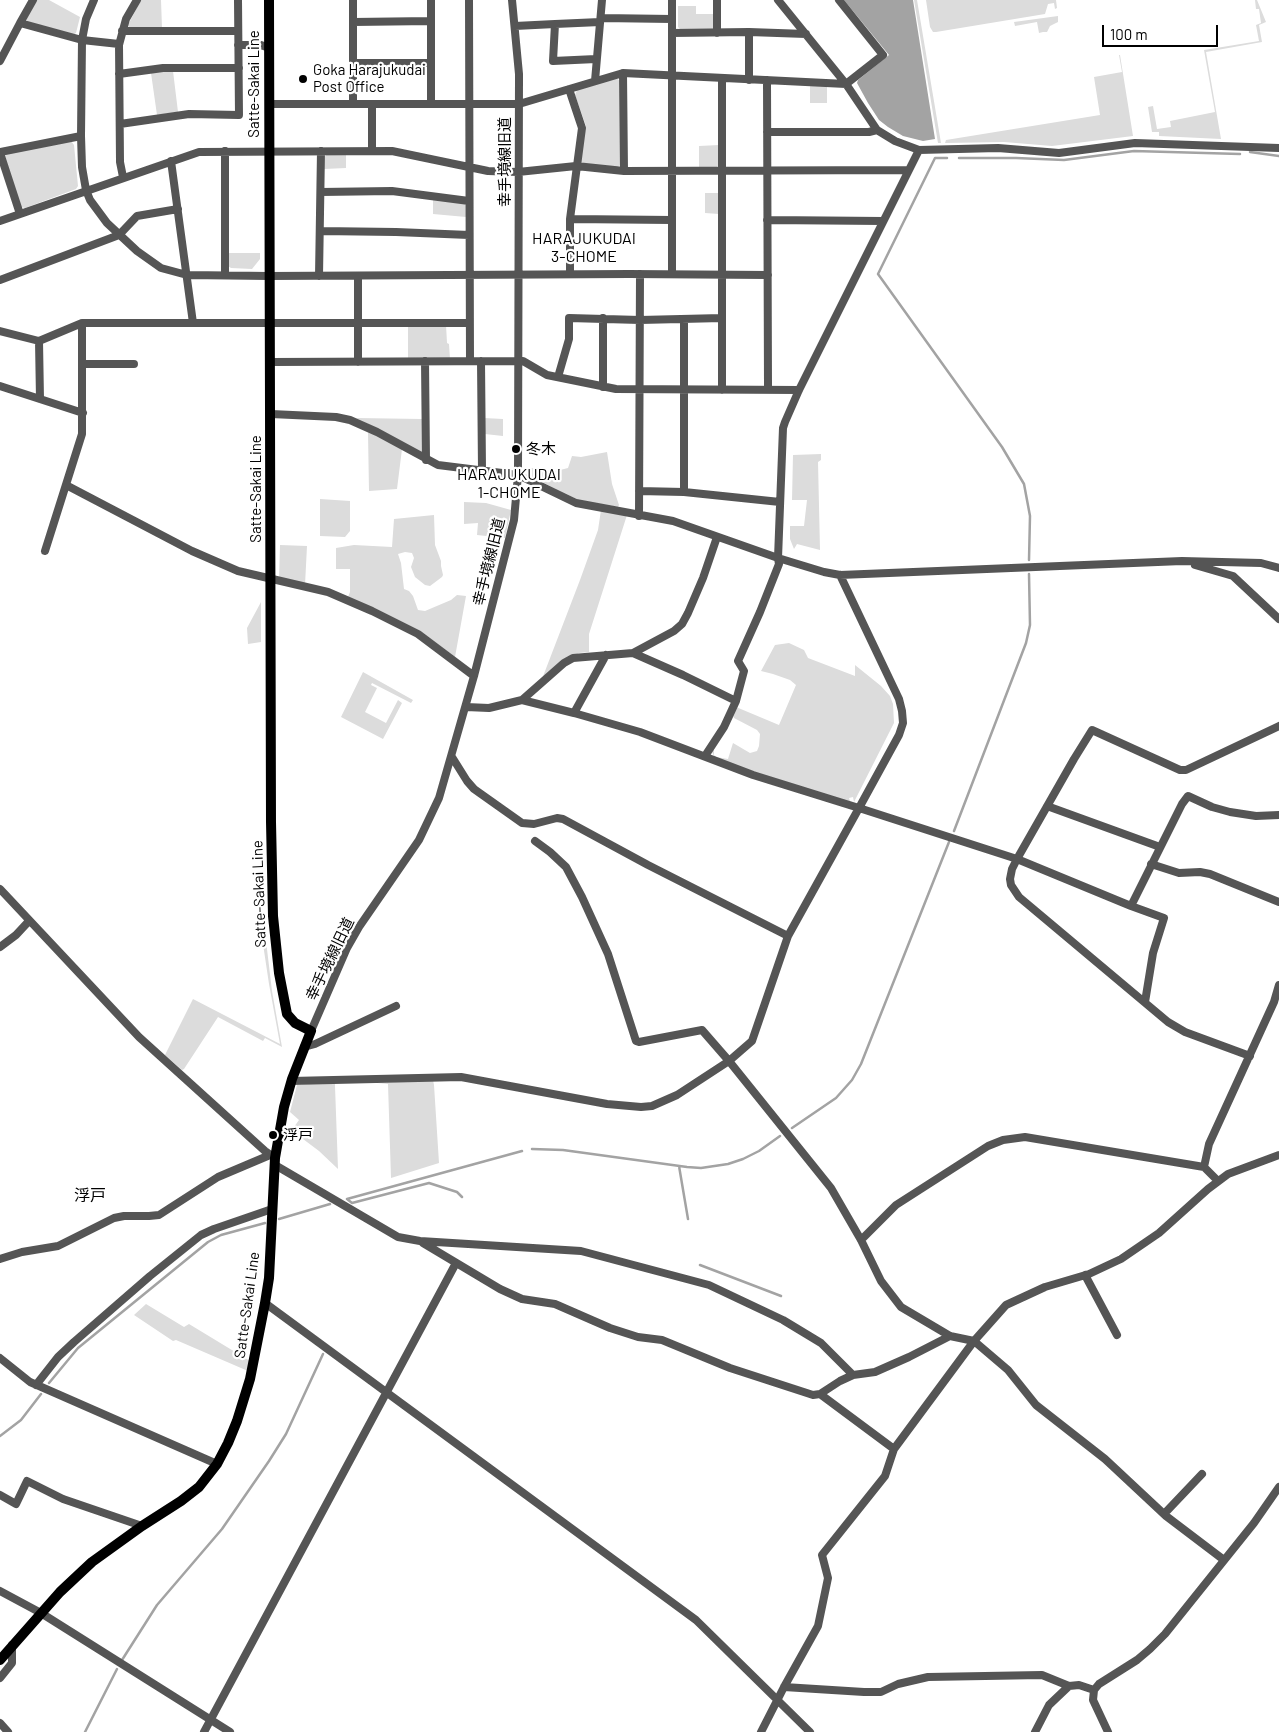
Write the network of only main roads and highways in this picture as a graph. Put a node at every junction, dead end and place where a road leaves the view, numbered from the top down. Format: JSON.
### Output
{"nodes":[{"id":1,"x":269,"y":0,"type":"edge"},
{"id":2,"x":0,"y":1660,"type":"edge"}],
"edges":[{"from":1,"to":2,"type":"main road","name":"Satte-Sakai Line"}]}
